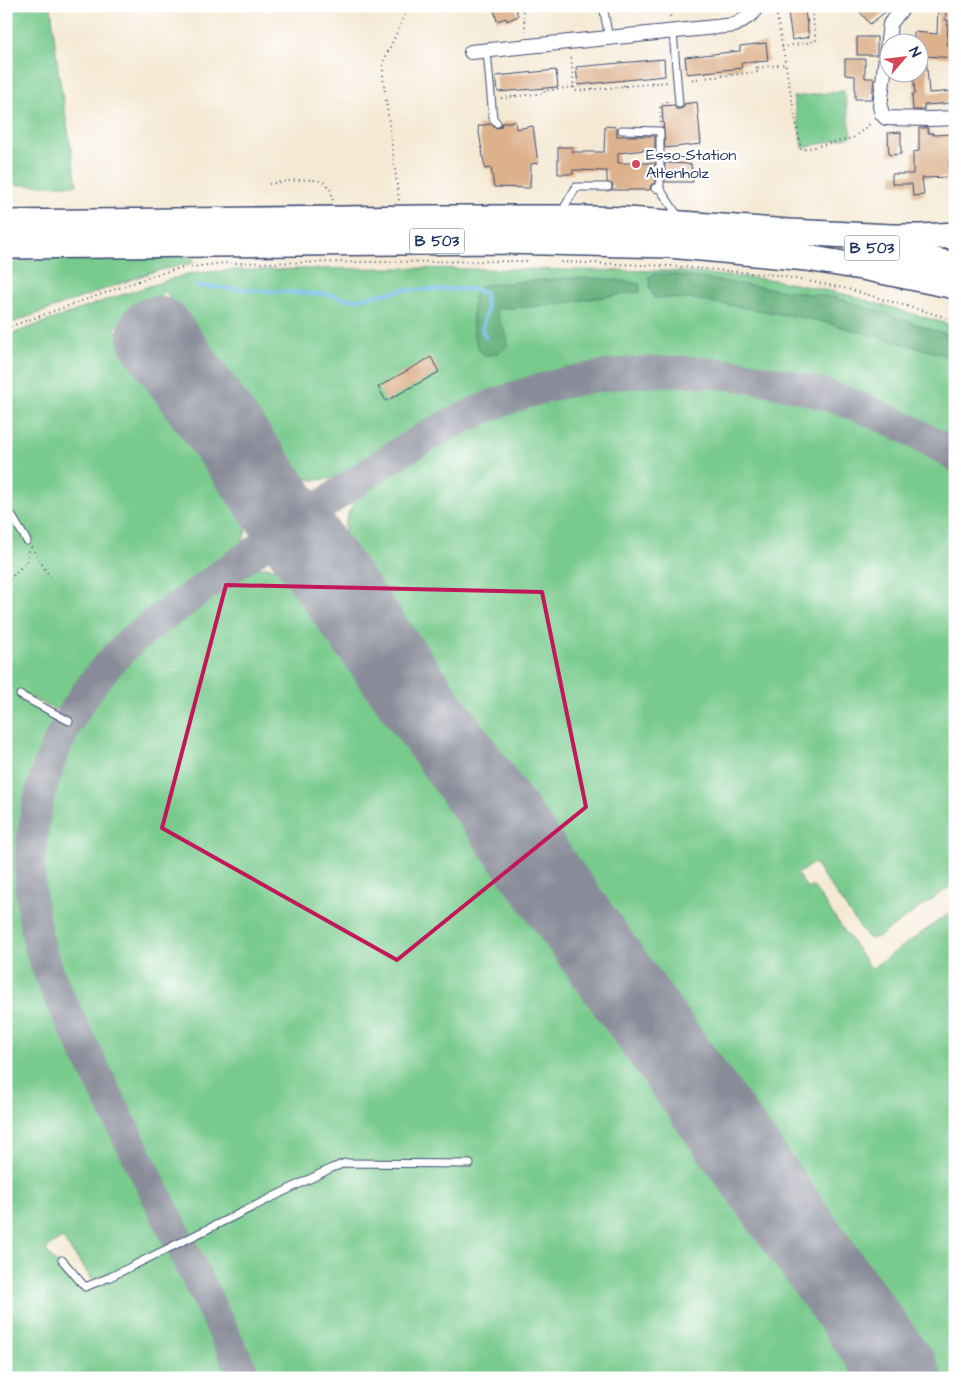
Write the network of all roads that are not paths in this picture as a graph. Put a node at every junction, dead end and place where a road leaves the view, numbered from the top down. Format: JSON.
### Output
{"nodes":[{"id":1,"x":603,"y":6,"type":"edge"},
{"id":2,"x":755,"y":6,"type":"edge"},
{"id":3,"x":904,"y":6,"type":"edge"},
{"id":4,"x":673,"y":32,"type":"junction"},
{"id":5,"x":609,"y":39,"type":"junction"},
{"id":6,"x":487,"y":50,"type":"junction"},
{"id":7,"x":472,"y":52,"type":"dead end"},
{"id":8,"x":679,"y":102,"type":"road end"},
{"id":9,"x":955,"y":118,"type":"edge"},
{"id":10,"x":497,"y":123,"type":"dead end"},
{"id":11,"x":622,"y":130,"type":"dead end"},
{"id":12,"x":608,"y":188,"type":"dead end"},
{"id":13,"x":557,"y":218,"type":"junction"},
{"id":14,"x":6,"y":223,"type":"edge"},
{"id":15,"x":682,"y":223,"type":"junction"},
{"id":16,"x":789,"y":232,"type":"junction"},
{"id":17,"x":955,"y":235,"type":"edge"},
{"id":18,"x":6,"y":246,"type":"edge"},
{"id":19,"x":955,"y":265,"type":"edge"},
{"id":20,"x":955,"y":286,"type":"edge"},
{"id":21,"x":6,"y":506,"type":"edge"},
{"id":22,"x":28,"y":541,"type":"road end"},
{"id":23,"x":20,"y":695,"type":"dead end"},
{"id":24,"x":69,"y":721,"type":"dead end"},
{"id":25,"x":470,"y":1164,"type":"dead end"},
{"id":26,"x":62,"y":1260,"type":"dead end"}],
"edges":[{"from":1,"to":5,"type":"lane"},
{"from":2,"to":4,"type":"street"},
{"from":3,"to":9,"type":"street"},
{"from":4,"to":5,"type":"street"},
{"from":4,"to":8,"type":"lane"},
{"from":5,"to":6,"type":"street"},
{"from":6,"to":7,"type":"street"},
{"from":6,"to":10,"type":"lane"},
{"from":11,"to":15,"type":"lane"},
{"from":12,"to":13,"type":"lane"},
{"from":13,"to":14,"type":"highway","number":"B 503"},
{"from":13,"to":15,"type":"highway","number":"B 503"},
{"from":15,"to":16,"type":"highway","number":"B 503"},
{"from":16,"to":17,"type":"highway"},
{"from":16,"to":19,"type":"highway","number":"B 503"},
{"from":18,"to":20,"type":"highway","number":"B 503"},
{"from":21,"to":22,"type":"lane"},
{"from":23,"to":24,"type":"lane"},
{"from":25,"to":26,"type":"lane"}]}
